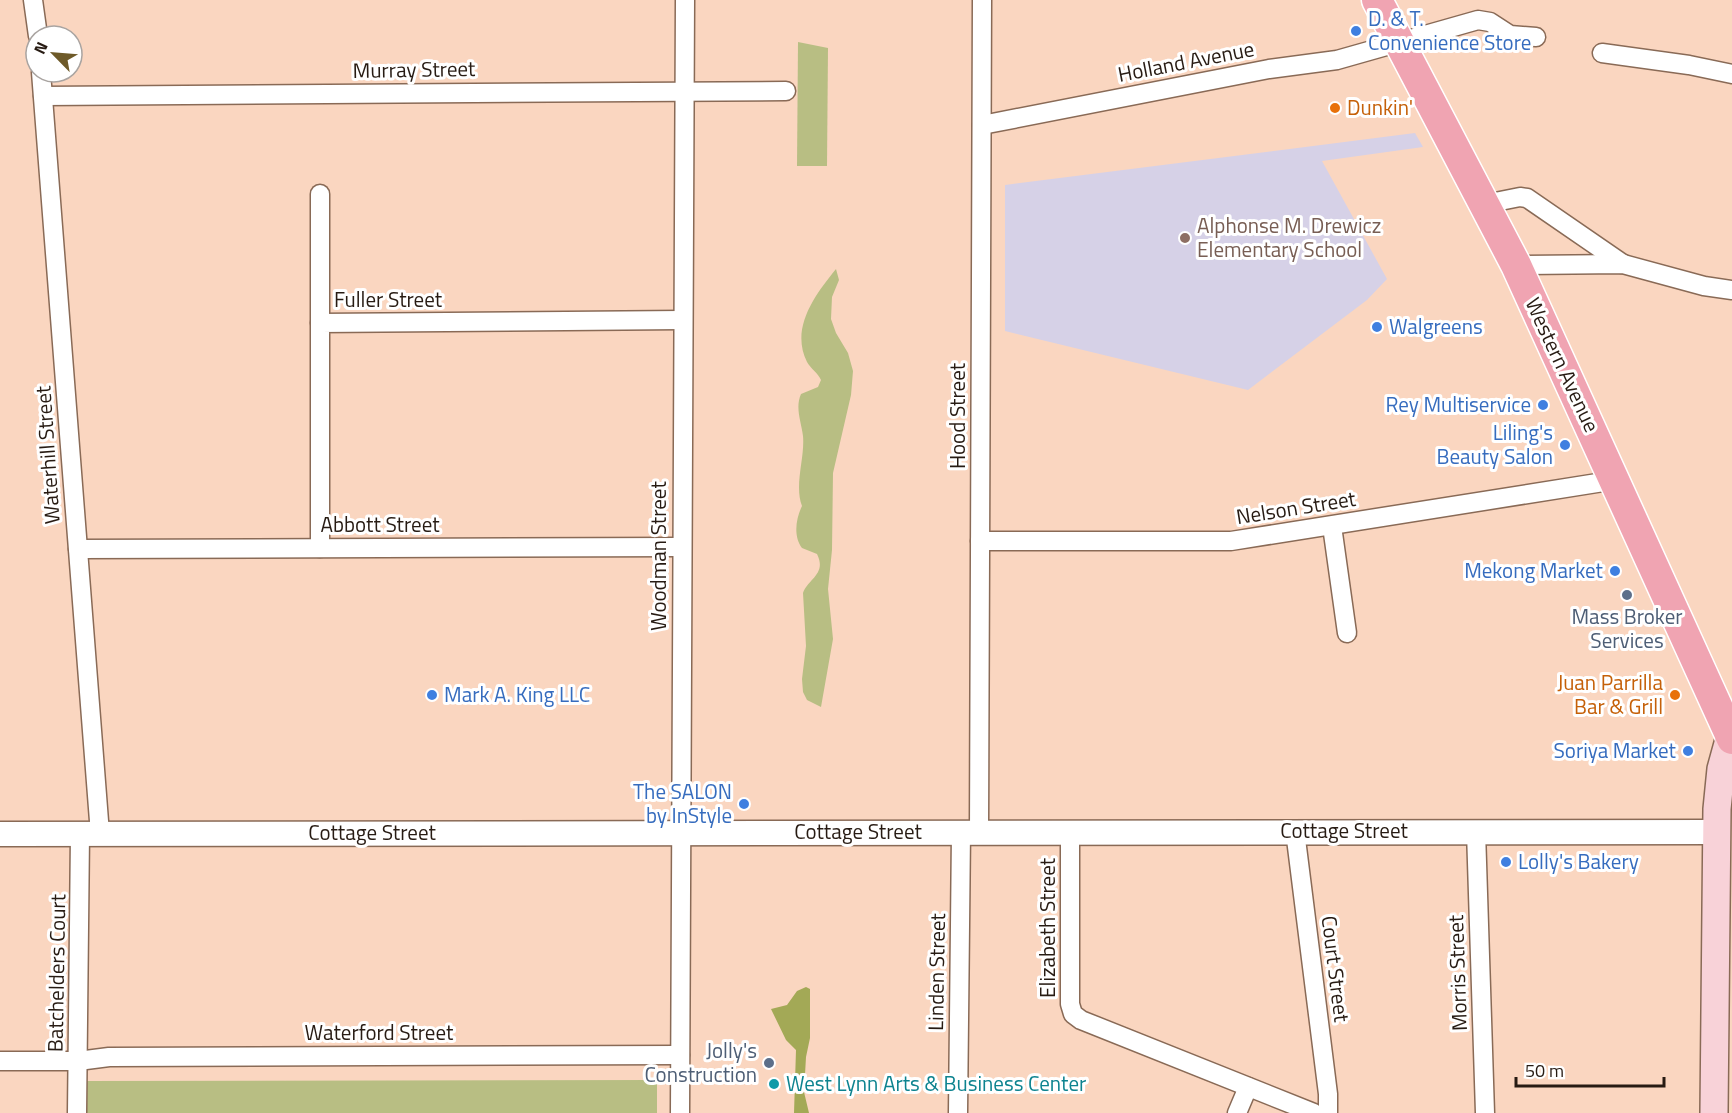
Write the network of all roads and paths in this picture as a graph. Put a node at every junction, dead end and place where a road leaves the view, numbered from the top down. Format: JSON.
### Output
{"nodes":[{"id":1,"x":33,"y":0,"type":"edge"},
{"id":2,"x":685,"y":0,"type":"edge"},
{"id":3,"x":982,"y":0,"type":"edge"},
{"id":4,"x":1377,"y":0,"type":"edge"},
{"id":5,"x":36,"y":24,"type":"edge"},
{"id":6,"x":1536,"y":37,"type":"dead end"},
{"id":7,"x":1399,"y":42,"type":"junction"},
{"id":8,"x":1602,"y":53,"type":"dead end"},
{"id":9,"x":1732,"y":74,"type":"edge"},
{"id":10,"x":42,"y":84,"type":"edge"},
{"id":11,"x":683,"y":91,"type":"junction"},
{"id":12,"x":786,"y":91,"type":"dead end"},
{"id":13,"x":43,"y":96,"type":"junction"},
{"id":14,"x":982,"y":125,"type":"junction"},
{"id":15,"x":320,"y":194,"type":"dead end"},
{"id":16,"x":1485,"y":204,"type":"junction"},
{"id":17,"x":1623,"y":264,"type":"junction"},
{"id":18,"x":1516,"y":265,"type":"junction"},
{"id":19,"x":1732,"y":290,"type":"edge"},
{"id":20,"x":682,"y":320,"type":"junction"},
{"id":21,"x":320,"y":323,"type":"junction"},
{"id":22,"x":1616,"y":480,"type":"junction"},
{"id":23,"x":1332,"y":526,"type":"junction"},
{"id":24,"x":980,"y":541,"type":"junction"},
{"id":25,"x":681,"y":547,"type":"junction"},
{"id":26,"x":320,"y":548,"type":"junction"},
{"id":27,"x":78,"y":549,"type":"junction"},
{"id":28,"x":1347,"y":633,"type":"dead end"},
{"id":29,"x":1731,"y":734,"type":"edge"},
{"id":30,"x":1070,"y":831,"type":"junction"},
{"id":31,"x":1295,"y":831,"type":"junction"},
{"id":32,"x":1476,"y":831,"type":"junction"},
{"id":33,"x":681,"y":832,"type":"junction"},
{"id":34,"x":970,"y":832,"type":"junction"},
{"id":35,"x":1717,"y":832,"type":"junction"},
{"id":36,"x":0,"y":834,"type":"edge"},
{"id":37,"x":90,"y":834,"type":"junction"},
{"id":38,"x":680,"y":1055,"type":"junction"},
{"id":39,"x":0,"y":1061,"type":"edge"},
{"id":40,"x":78,"y":1061,"type":"junction"},
{"id":41,"x":1248,"y":1087,"type":"junction"},
{"id":42,"x":77,"y":1113,"type":"edge"},
{"id":43,"x":680,"y":1113,"type":"edge"},
{"id":44,"x":958,"y":1113,"type":"edge"},
{"id":45,"x":1238,"y":1113,"type":"edge"},
{"id":46,"x":1314,"y":1113,"type":"edge"},
{"id":47,"x":1328,"y":1113,"type":"edge"},
{"id":48,"x":1485,"y":1113,"type":"edge"},
{"id":49,"x":1714,"y":1113,"type":"edge"}],
"edges":[{"from":1,"to":5,"type":"street"},
{"from":2,"to":11,"type":"street","name":"Woodman Street"},
{"from":3,"to":14,"type":"street","name":"Hood Street"},
{"from":4,"to":7,"type":"main road","name":"Western Avenue"},
{"from":6,"to":7,"type":"street","name":"Holland Avenue"},
{"from":7,"to":14,"type":"street","name":"Holland Avenue"},
{"from":7,"to":16,"type":"main road","name":"Western Avenue"},
{"from":8,"to":9,"type":"street"},
{"from":10,"to":13,"type":"street","name":"Waterhill Street"},
{"from":11,"to":12,"type":"street","name":"Murray Street"},
{"from":11,"to":13,"type":"street","name":"Murray Street"},
{"from":11,"to":20,"type":"street","name":"Woodman Street"},
{"from":13,"to":27,"type":"street","name":"Waterhill Street"},
{"from":14,"to":24,"type":"street","name":"Hood Street"},
{"from":15,"to":21,"type":"street"},
{"from":16,"to":17,"type":"street"},
{"from":16,"to":18,"type":"main road","name":"Western Avenue"},
{"from":17,"to":18,"type":"street"},
{"from":17,"to":19,"type":"street"},
{"from":18,"to":22,"type":"main road","name":"Western Avenue"},
{"from":20,"to":21,"type":"street","name":"Fuller Street"},
{"from":20,"to":25,"type":"street","name":"Woodman Street"},
{"from":21,"to":26,"type":"street","name":"Fuller Street"},
{"from":22,"to":23,"type":"street","name":"Nelson Street"},
{"from":22,"to":29,"type":"main road","name":"Western Avenue"},
{"from":23,"to":24,"type":"street","name":"Nelson Street"},
{"from":23,"to":28,"type":"street"},
{"from":24,"to":34,"type":"street","name":"Hood Street"},
{"from":25,"to":26,"type":"street","name":"Abbott Street"},
{"from":25,"to":33,"type":"street","name":"Woodman Street"},
{"from":26,"to":27,"type":"street","name":"Abbott Street"},
{"from":27,"to":37,"type":"street","name":"Waterhill Street"},
{"from":29,"to":35,"type":"main road"},
{"from":30,"to":31,"type":"street","name":"Cottage Street"},
{"from":30,"to":34,"type":"street","name":"Cottage Street"},
{"from":30,"to":41,"type":"street","name":"Elizabeth Street"},
{"from":31,"to":32,"type":"street","name":"Cottage Street"},
{"from":31,"to":47,"type":"street","name":"Court Street"},
{"from":32,"to":35,"type":"street","name":"Cottage Street"},
{"from":32,"to":48,"type":"street","name":"Morris Street"},
{"from":33,"to":34,"type":"street","name":"Cottage Street"},
{"from":33,"to":37,"type":"street","name":"Cottage Street"},
{"from":33,"to":38,"type":"street","name":"Woodman Street"},
{"from":34,"to":44,"type":"street","name":"Linden Street"},
{"from":35,"to":49,"type":"main road"},
{"from":36,"to":37,"type":"street","name":"Cottage Street"},
{"from":37,"to":40,"type":"street","name":"Batchelders Court"},
{"from":38,"to":40,"type":"street","name":"Waterford Street"},
{"from":38,"to":43,"type":"street","name":"Woodman Street"},
{"from":39,"to":40,"type":"street","name":"Waterford Street"},
{"from":40,"to":42,"type":"street","name":"Batchelders Court"},
{"from":41,"to":45,"type":"street"},
{"from":41,"to":46,"type":"street","name":"Elizabeth Street"}]}
